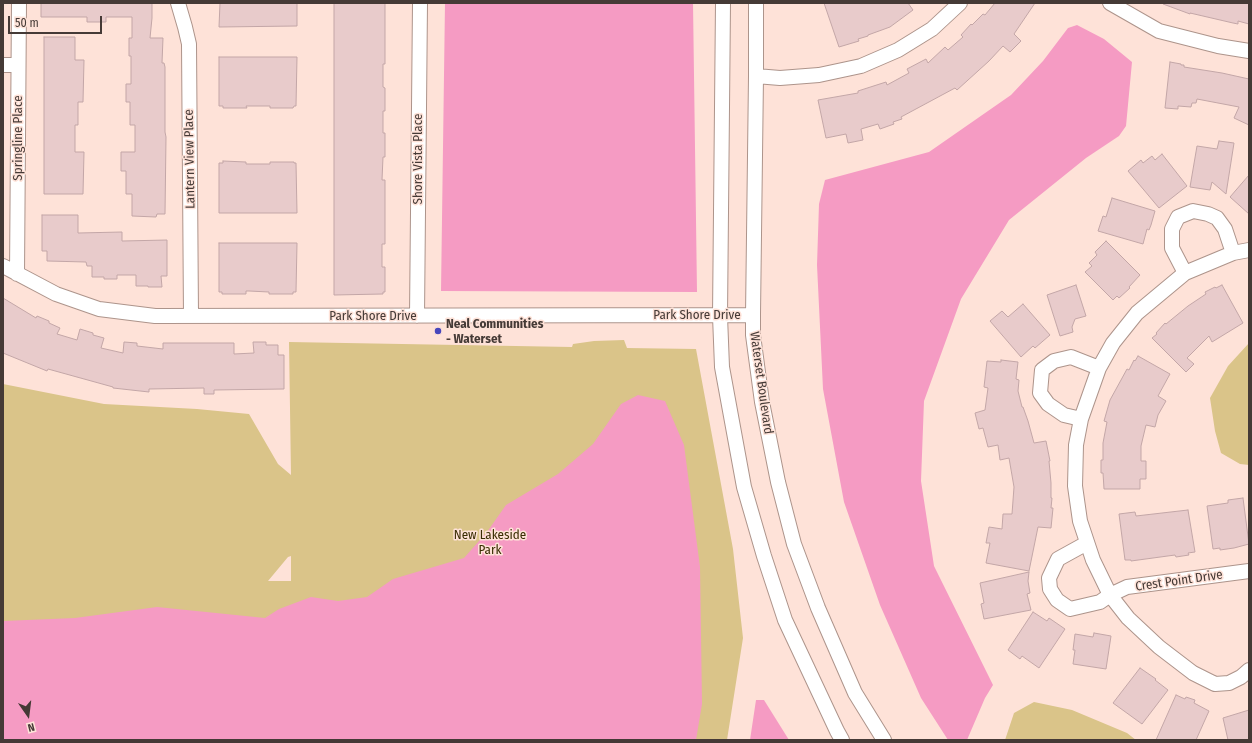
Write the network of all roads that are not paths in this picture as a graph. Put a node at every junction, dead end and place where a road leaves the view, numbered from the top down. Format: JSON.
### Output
{"nodes":[{"id":1,"x":19,"y":3,"type":"edge"},
{"id":2,"x":178,"y":3,"type":"edge"},
{"id":3,"x":420,"y":3,"type":"edge"},
{"id":4,"x":723,"y":3,"type":"edge"},
{"id":5,"x":756,"y":3,"type":"edge"},
{"id":6,"x":960,"y":3,"type":"edge"},
{"id":7,"x":1110,"y":3,"type":"edge"},
{"id":8,"x":1249,"y":51,"type":"edge"},
{"id":9,"x":3,"y":65,"type":"edge"},
{"id":10,"x":18,"y":65,"type":"junction"},
{"id":11,"x":756,"y":76,"type":"junction"},
{"id":12,"x":1249,"y":250,"type":"edge"},
{"id":13,"x":1233,"y":253,"type":"junction"},
{"id":14,"x":3,"y":266,"type":"edge"},
{"id":15,"x":17,"y":274,"type":"junction"},
{"id":16,"x":1185,"y":274,"type":"junction"},
{"id":17,"x":753,"y":315,"type":"junction"},
{"id":18,"x":191,"y":316,"type":"junction"},
{"id":19,"x":417,"y":316,"type":"junction"},
{"id":20,"x":720,"y":316,"type":"junction"},
{"id":21,"x":1099,"y":368,"type":"junction"},
{"id":22,"x":1080,"y":419,"type":"junction"},
{"id":23,"x":1087,"y":543,"type":"junction"},
{"id":24,"x":1249,"y":571,"type":"edge"},
{"id":25,"x":1110,"y":595,"type":"junction"},
{"id":26,"x":1249,"y":670,"type":"edge"},
{"id":27,"x":842,"y":740,"type":"edge"},
{"id":28,"x":884,"y":740,"type":"edge"}],
"edges":[{"from":1,"to":10,"type":"street","name":"Springline Place"},
{"from":2,"to":18,"type":"street","name":"Lantern View Place"},
{"from":3,"to":19,"type":"street","name":"Shore Vista Place"},
{"from":4,"to":20,"type":"street"},
{"from":5,"to":11,"type":"street","name":"Waterset Boulevard"},
{"from":6,"to":11,"type":"street"},
{"from":7,"to":8,"type":"street"},
{"from":9,"to":10,"type":"street"},
{"from":10,"to":15,"type":"street","name":"Springline Place"},
{"from":11,"to":17,"type":"street","name":"Waterset Boulevard"},
{"from":12,"to":13,"type":"street"},
{"from":13,"to":16,"type":"street"},
{"from":13,"to":16,"type":"street"},
{"from":14,"to":15,"type":"street","name":"Park Shore Drive"},
{"from":15,"to":18,"type":"street","name":"Park Shore Drive"},
{"from":16,"to":21,"type":"street"},
{"from":17,"to":20,"type":"street","name":"Park Shore Drive"},
{"from":17,"to":28,"type":"street","name":"Waterset Boulevard"},
{"from":18,"to":19,"type":"street","name":"Park Shore Drive"},
{"from":19,"to":20,"type":"street","name":"Park Shore Drive"},
{"from":20,"to":27,"type":"street"},
{"from":21,"to":22,"type":"street"},
{"from":21,"to":22,"type":"street"},
{"from":22,"to":23,"type":"street"},
{"from":23,"to":25,"type":"street"},
{"from":23,"to":25,"type":"street","name":"Crest Point Drive"},
{"from":24,"to":25,"type":"street","name":"Crest Point Drive"},
{"from":25,"to":26,"type":"street"}]}
